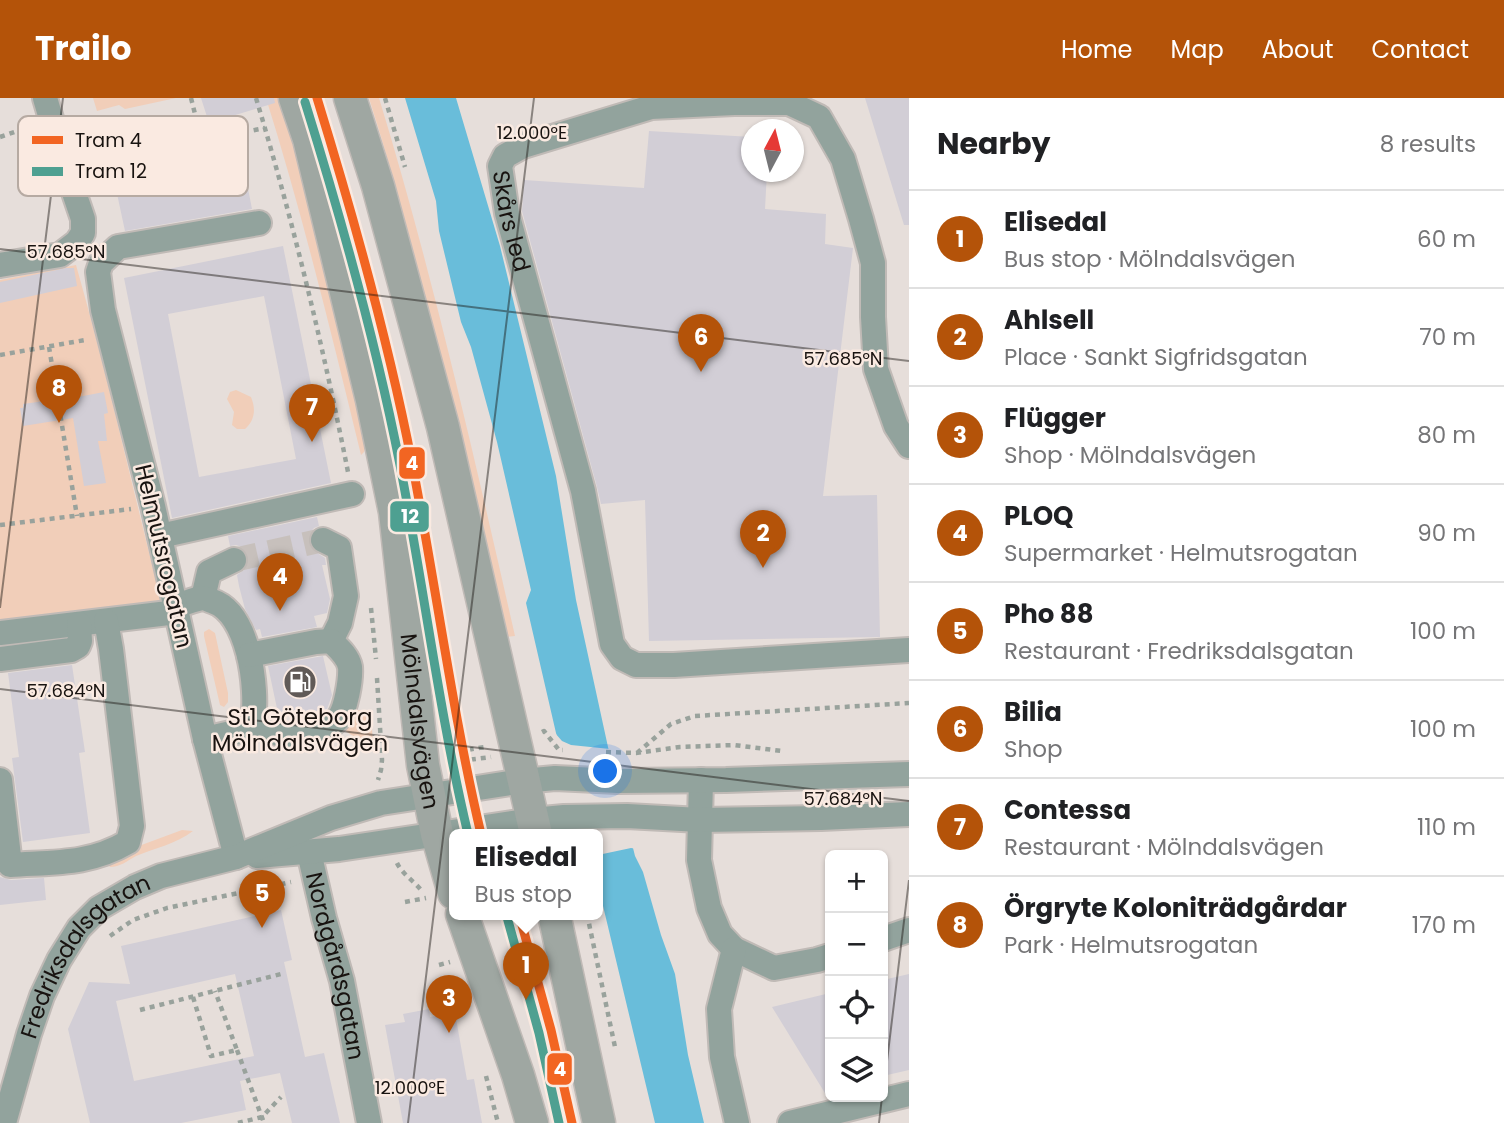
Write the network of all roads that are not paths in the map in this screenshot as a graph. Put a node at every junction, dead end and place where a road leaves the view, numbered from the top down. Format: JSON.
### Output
{"nodes":[{"id":1,"x":44,"y":98,"type":"edge"},
{"id":2,"x":295,"y":98,"type":"edge"},
{"id":3,"x":350,"y":98,"type":"edge"},
{"id":4,"x":50,"y":116,"type":"edge"},
{"id":5,"x":75,"y":196,"type":"edge"},
{"id":6,"x":259,"y":223,"type":"dead end"},
{"id":7,"x":0,"y":265,"type":"edge"},
{"id":8,"x":909,"y":446,"type":"edge"},
{"id":9,"x":352,"y":494,"type":"road end"},
{"id":10,"x":160,"y":536,"type":"junction"},
{"id":11,"x":323,"y":540,"type":"dead end"},
{"id":12,"x":234,"y":560,"type":"tunnel mouth"},
{"id":13,"x":203,"y":598,"type":"junction"},
{"id":14,"x":176,"y":609,"type":"junction"},
{"id":15,"x":106,"y":621,"type":"junction"},
{"id":16,"x":79,"y":624,"type":"junction"},
{"id":17,"x":0,"y":633,"type":"edge"},
{"id":18,"x":331,"y":641,"type":"junction"},
{"id":19,"x":909,"y":650,"type":"edge"},
{"id":20,"x":249,"y":655,"type":"junction"},
{"id":21,"x":0,"y":659,"type":"edge"},
{"id":22,"x":253,"y":721,"type":"junction"},
{"id":23,"x":205,"y":739,"type":"junction"},
{"id":24,"x":909,"y":774,"type":"edge"},
{"id":25,"x":0,"y":780,"type":"edge"},
{"id":26,"x":701,"y":780,"type":"junction"},
{"id":27,"x":523,"y":781,"type":"junction"},
{"id":28,"x":429,"y":796,"type":"junction"},
{"id":29,"x":909,"y":814,"type":"edge"},
{"id":30,"x":700,"y":820,"type":"junction"},
{"id":31,"x":534,"y":827,"type":"edge"},
{"id":32,"x":506,"y":829,"type":"edge"},
{"id":33,"x":449,"y":833,"type":"edge"},
{"id":34,"x":437,"y":834,"type":"junction"},
{"id":35,"x":309,"y":852,"type":"junction"},
{"id":36,"x":236,"y":857,"type":"junction"},
{"id":37,"x":436,"y":899,"type":"edge"},
{"id":38,"x":464,"y":920,"type":"edge"},
{"id":39,"x":555,"y":920,"type":"edge"},
{"id":40,"x":909,"y":930,"type":"edge"},
{"id":41,"x":888,"y":937,"type":"edge"},
{"id":42,"x":734,"y":949,"type":"junction"},
{"id":43,"x":825,"y":958,"type":"edge"},
{"id":44,"x":909,"y":1094,"type":"edge"},
{"id":45,"x":4,"y":1123,"type":"edge"},
{"id":46,"x":369,"y":1123,"type":"edge"},
{"id":47,"x":532,"y":1123,"type":"edge"},
{"id":48,"x":599,"y":1123,"type":"edge"},
{"id":49,"x":737,"y":1123,"type":"edge"},
{"id":50,"x":790,"y":1123,"type":"edge"}],
"edges":[{"from":1,"to":4,"type":"street"},
{"from":2,"to":28,"type":"main road","name":"Mölndalsvägen"},
{"from":3,"to":27,"type":"main road"},
{"from":5,"to":7,"type":"street"},
{"from":6,"to":10,"type":"street","name":"Helmutsrogatan"},
{"from":8,"to":19,"type":"street","name":"Skårs led"},
{"from":9,"to":10,"type":"street"},
{"from":10,"to":14,"type":"street","name":"Helmutsrogatan"},
{"from":11,"to":18,"type":"street"},
{"from":12,"to":13,"type":"street"},
{"from":13,"to":14,"type":"street"},
{"from":13,"to":20,"type":"street"},
{"from":14,"to":15,"type":"street"},
{"from":14,"to":23,"type":"street","name":"Helmutsrogatan"},
{"from":15,"to":16,"type":"street"},
{"from":15,"to":25,"type":"street"},
{"from":16,"to":17,"type":"street"},
{"from":16,"to":21,"type":"street"},
{"from":18,"to":20,"type":"street"},
{"from":18,"to":22,"type":"street"},
{"from":20,"to":22,"type":"street"},
{"from":22,"to":23,"type":"street"},
{"from":23,"to":36,"type":"street","name":"Helmutsrogatan"},
{"from":24,"to":26,"type":"street","name":"Fredriksdalsgatan"},
{"from":26,"to":27,"type":"street","name":"Fredriksdalsgatan"},
{"from":26,"to":30,"type":"street"},
{"from":27,"to":28,"type":"street","name":"Fredriksdalsgatan"},
{"from":27,"to":31,"type":"main road"},
{"from":28,"to":34,"type":"main road","name":"Mölndalsvägen"},
{"from":28,"to":36,"type":"street","name":"Fredriksdalsgatan"},
{"from":29,"to":30,"type":"street","name":"Fredriksdalsgatan"},
{"from":30,"to":31,"type":"street","name":"Fredriksdalsgatan"},
{"from":30,"to":42,"type":"street"},
{"from":31,"to":32,"type":"street","name":"Fredriksdalsgatan"},
{"from":33,"to":34,"type":"street","name":"Fredriksdalsgatan"},
{"from":34,"to":35,"type":"street","name":"Fredriksdalsgatan"},
{"from":34,"to":37,"type":"main road","name":"Mölndalsvägen"},
{"from":35,"to":36,"type":"street","name":"Fredriksdalsgatan"},
{"from":35,"to":46,"type":"street","name":"Nordgårdsgatan"},
{"from":36,"to":45,"type":"street","name":"Fredriksdalsgatan"},
{"from":38,"to":47,"type":"main road"},
{"from":39,"to":48,"type":"main road"},
{"from":40,"to":41,"type":"street"},
{"from":42,"to":43,"type":"street"},
{"from":42,"to":49,"type":"street"},
{"from":44,"to":50,"type":"street"}]}
